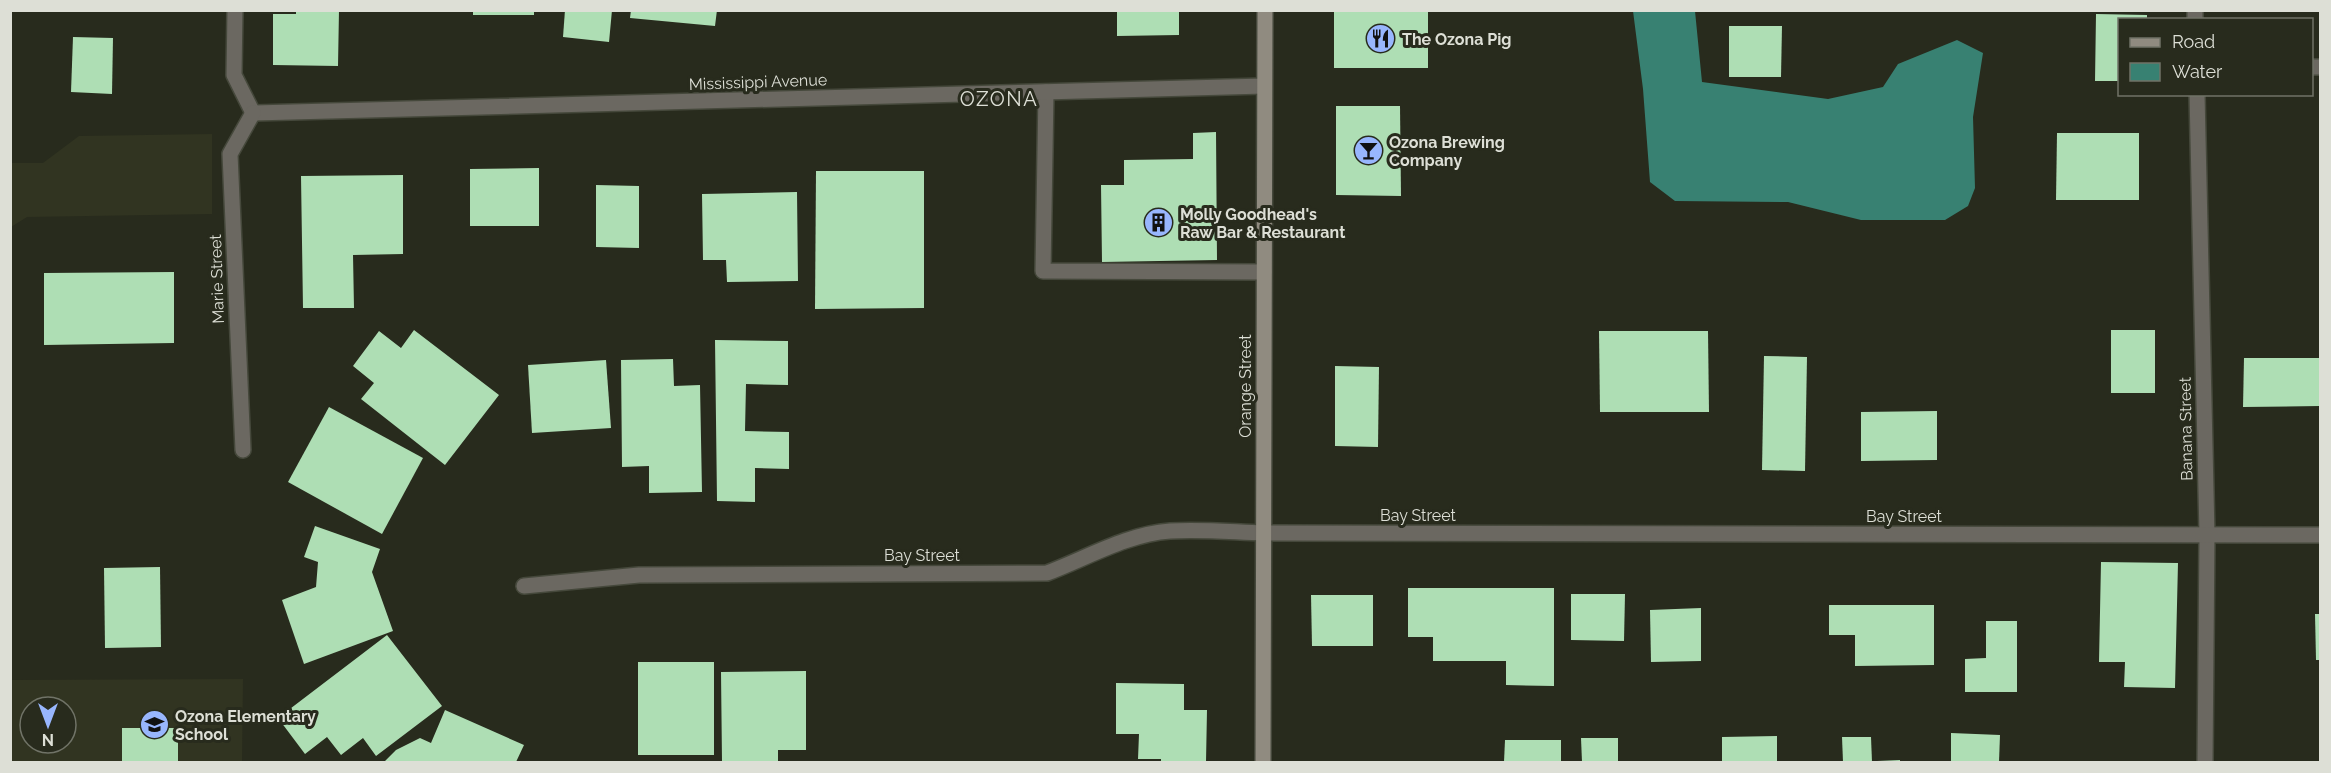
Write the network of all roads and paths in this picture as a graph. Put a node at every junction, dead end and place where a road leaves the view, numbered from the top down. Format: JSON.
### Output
{"nodes":[{"id":1,"x":235,"y":10,"type":"edge"},
{"id":2,"x":1265,"y":10,"type":"edge"},
{"id":3,"x":1264,"y":86,"type":"junction"},
{"id":4,"x":1046,"y":92,"type":"junction"},
{"id":5,"x":2197,"y":96,"type":"edge"},
{"id":6,"x":253,"y":113,"type":"junction"},
{"id":7,"x":1264,"y":272,"type":"junction"},
{"id":8,"x":243,"y":450,"type":"dead end"},
{"id":9,"x":1263,"y":533,"type":"junction"},
{"id":10,"x":2207,"y":535,"type":"junction"},
{"id":11,"x":2320,"y":535,"type":"edge"},
{"id":12,"x":524,"y":586,"type":"dead end"},
{"id":13,"x":1263,"y":762,"type":"edge"},
{"id":14,"x":2205,"y":762,"type":"edge"}],
"edges":[{"from":1,"to":6,"type":"street"},
{"from":2,"to":3,"type":"street","name":"Orange Street"},
{"from":3,"to":4,"type":"street","name":"Mississippi Avenue"},
{"from":3,"to":7,"type":"street","name":"Orange Street"},
{"from":4,"to":6,"type":"street","name":"Mississippi Avenue"},
{"from":4,"to":7,"type":"street"},
{"from":5,"to":10,"type":"street","name":"Banana Street"},
{"from":6,"to":8,"type":"street","name":"Marie Street"},
{"from":7,"to":9,"type":"street","name":"Orange Street"},
{"from":9,"to":10,"type":"street","name":"Bay Street"},
{"from":9,"to":12,"type":"street","name":"Bay Street"},
{"from":9,"to":13,"type":"street","name":"Orange Street"},
{"from":10,"to":11,"type":"street","name":"Bay Street"},
{"from":10,"to":14,"type":"street","name":"Banana Street"}]}
